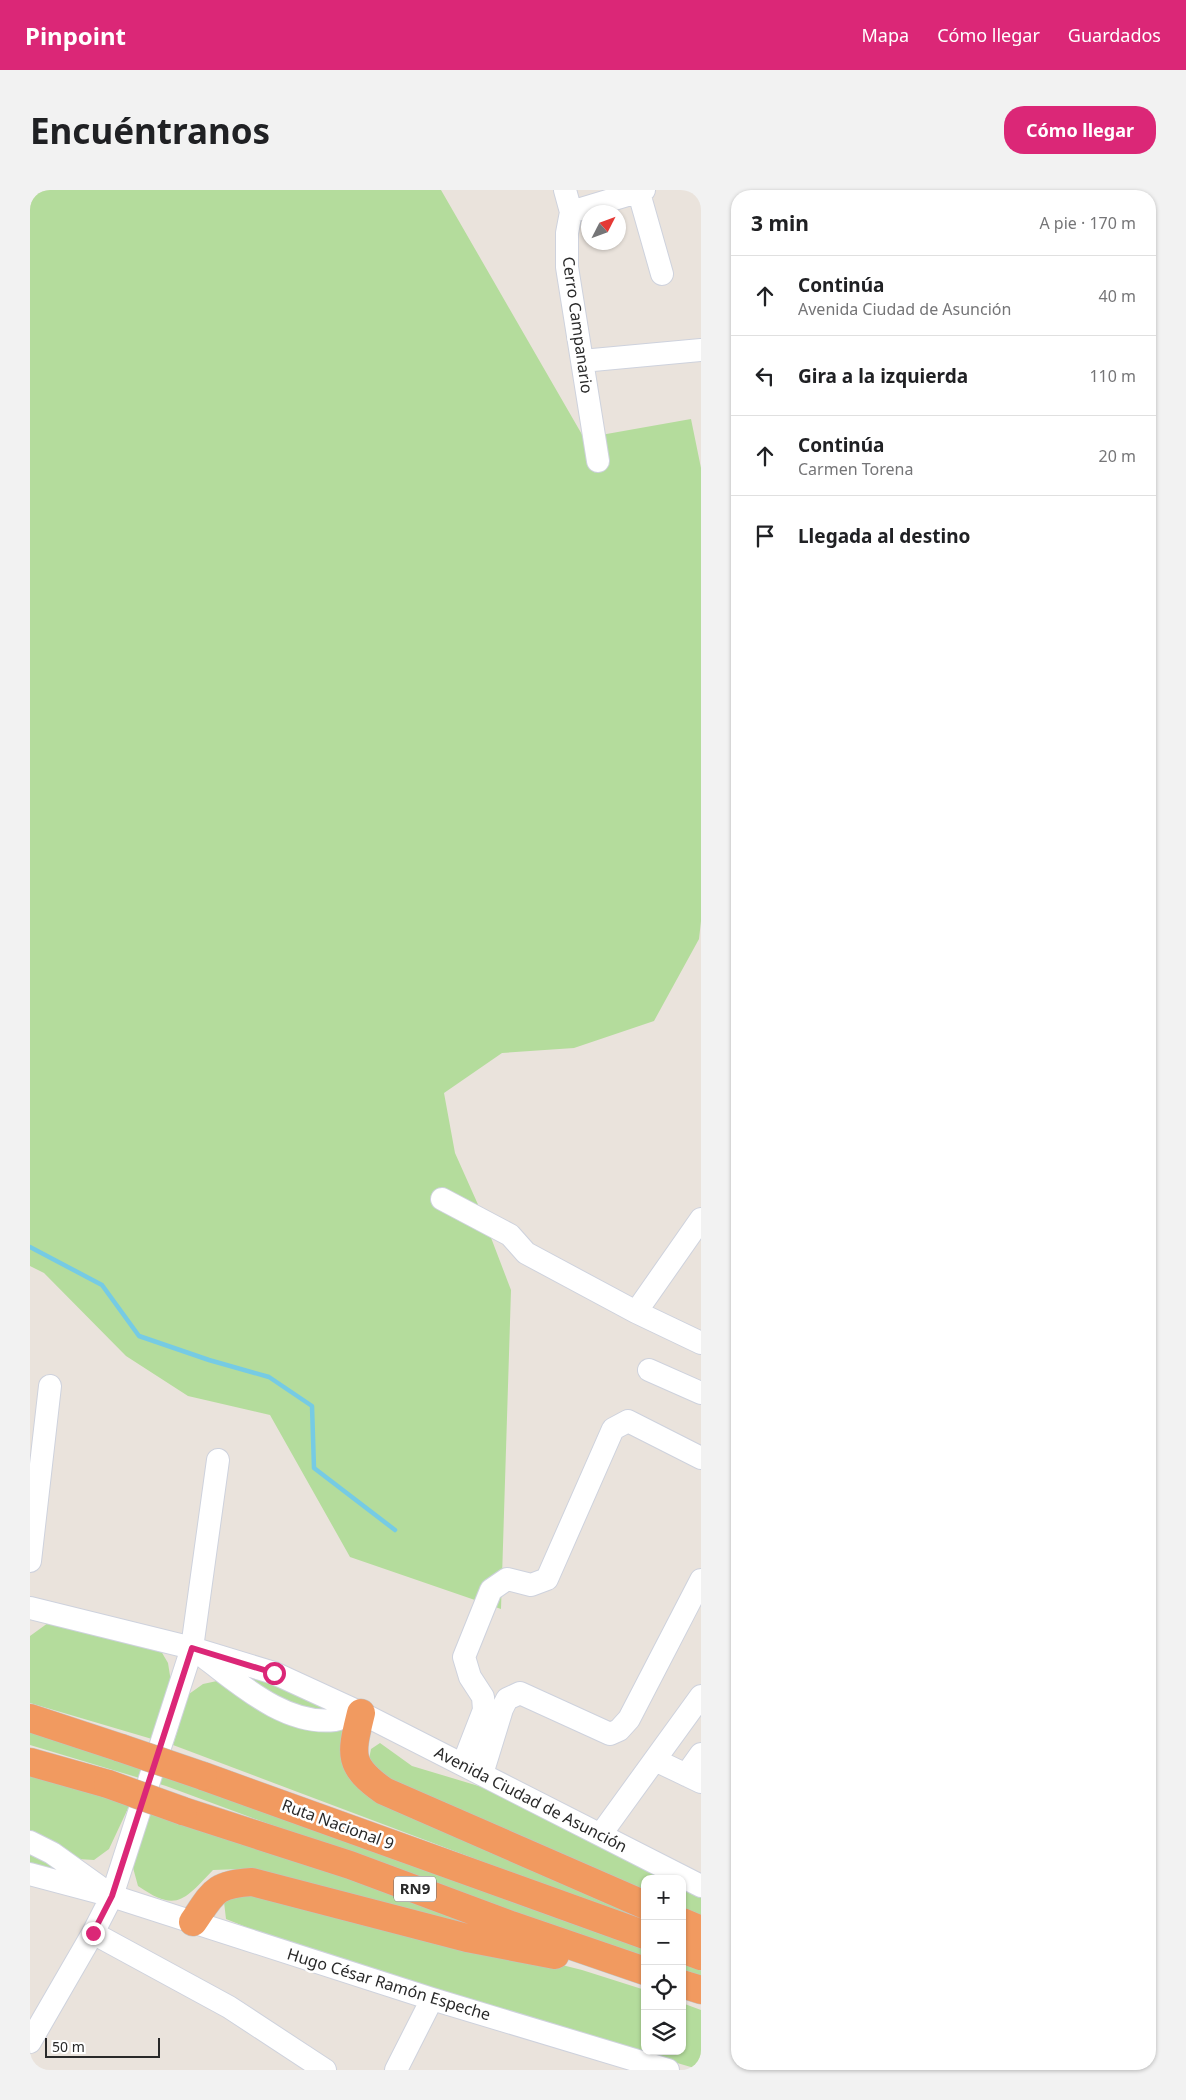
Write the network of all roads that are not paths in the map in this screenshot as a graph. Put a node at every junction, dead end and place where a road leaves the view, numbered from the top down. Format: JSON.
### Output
{"nodes":[{"id":1,"x":565,"y":190,"type":"edge"},
{"id":2,"x":642,"y":191,"type":"edge"},
{"id":3,"x":571,"y":212,"type":"junction"},
{"id":4,"x":662,"y":274,"type":"dead end"},
{"id":5,"x":701,"y":350,"type":"edge"},
{"id":6,"x":582,"y":361,"type":"junction"},
{"id":7,"x":598,"y":461,"type":"dead end"},
{"id":8,"x":442,"y":1199,"type":"dead end"},
{"id":9,"x":701,"y":1219,"type":"edge"},
{"id":10,"x":636,"y":1312,"type":"junction"},
{"id":11,"x":701,"y":1343,"type":"edge"},
{"id":12,"x":650,"y":1370,"type":"dead end"},
{"id":13,"x":50,"y":1386,"type":"dead end"},
{"id":14,"x":701,"y":1393,"type":"edge"},
{"id":15,"x":701,"y":1458,"type":"edge"},
{"id":16,"x":218,"y":1460,"type":"dead end"},
{"id":17,"x":30,"y":1561,"type":"edge"},
{"id":18,"x":701,"y":1580,"type":"edge"},
{"id":19,"x":30,"y":1608,"type":"edge"},
{"id":20,"x":192,"y":1648,"type":"junction"},
{"id":21,"x":701,"y":1696,"type":"edge"},
{"id":22,"x":361,"y":1713,"type":"junction"},
{"id":23,"x":30,"y":1718,"type":"edge"},
{"id":24,"x":701,"y":1754,"type":"edge"},
{"id":25,"x":655,"y":1760,"type":"junction"},
{"id":26,"x":30,"y":1762,"type":"edge"},
{"id":27,"x":473,"y":1769,"type":"junction"},
{"id":28,"x":694,"y":1779,"type":"edge"},
{"id":29,"x":601,"y":1834,"type":"junction"},
{"id":30,"x":30,"y":1842,"type":"edge"},
{"id":31,"x":30,"y":1874,"type":"edge"},
{"id":32,"x":701,"y":1886,"type":"edge"},
{"id":33,"x":112,"y":1896,"type":"junction"},
{"id":34,"x":641,"y":1903,"type":"edge"},
{"id":35,"x":193,"y":1922,"type":"junction"},
{"id":36,"x":686,"y":1924,"type":"edge"},
{"id":37,"x":701,"y":1930,"type":"edge"},
{"id":38,"x":93,"y":1933,"type":"junction"},
{"id":39,"x":641,"y":1935,"type":"edge"},
{"id":40,"x":686,"y":1950,"type":"edge"},
{"id":41,"x":701,"y":1956,"type":"edge"},
{"id":42,"x":641,"y":1970,"type":"edge"},
{"id":43,"x":641,"y":1977,"type":"edge"},
{"id":44,"x":686,"y":1985,"type":"edge"},
{"id":45,"x":686,"y":1989,"type":"edge"},
{"id":46,"x":701,"y":1991,"type":"edge"},
{"id":47,"x":432,"y":1999,"type":"junction"},
{"id":48,"x":30,"y":2042,"type":"edge"},
{"id":49,"x":325,"y":2070,"type":"edge"},
{"id":50,"x":396,"y":2070,"type":"edge"},
{"id":51,"x":668,"y":2070,"type":"edge"}],
"edges":[{"from":1,"to":3,"type":"street","name":"Cerro Campanario"},
{"from":2,"to":3,"type":"street"},
{"from":2,"to":4,"type":"street"},
{"from":3,"to":6,"type":"street","name":"Cerro Campanario"},
{"from":5,"to":6,"type":"street"},
{"from":6,"to":7,"type":"street","name":"Cerro Campanario"},
{"from":8,"to":10,"type":"street"},
{"from":9,"to":10,"type":"street"},
{"from":10,"to":11,"type":"street"},
{"from":12,"to":14,"type":"street"},
{"from":13,"to":17,"type":"street"},
{"from":15,"to":27,"type":"street"},
{"from":16,"to":20,"type":"street"},
{"from":18,"to":27,"type":"street"},
{"from":19,"to":20,"type":"street","name":"Avenida Ciudad de Asunción"},
{"from":20,"to":22,"type":"street","name":"Avenida Ciudad de Asunción"},
{"from":20,"to":22,"type":"street","name":"Avenida Ciudad de Asunción"},
{"from":20,"to":33,"type":"street"},
{"from":21,"to":25,"type":"street"},
{"from":22,"to":27,"type":"street","name":"Avenida Ciudad de Asunción"},
{"from":22,"to":34,"type":"highway"},
{"from":23,"to":39,"type":"highway","name":"Ruta Nacional 9","number":"RN9","bridge":true},
{"from":24,"to":28,"type":"street"},
{"from":25,"to":28,"type":"street"},
{"from":25,"to":29,"type":"street"},
{"from":26,"to":42,"type":"highway","number":"RN9","bridge":true},
{"from":27,"to":29,"type":"street","name":"Avenida Ciudad de Asunción"},
{"from":29,"to":32,"type":"street","name":"Avenida Ciudad de Asunción"},
{"from":30,"to":33,"type":"street","name":"Hugo César Ramón Espeche"},
{"from":31,"to":33,"type":"street","name":"Hugo César Ramón Espeche"},
{"from":33,"to":35,"type":"street","name":"Hugo César Ramón Espeche"},
{"from":33,"to":38,"type":"street"},
{"from":35,"to":43,"type":"highway"},
{"from":35,"to":47,"type":"street","name":"Hugo César Ramón Espeche"},
{"from":36,"to":37,"type":"highway"},
{"from":38,"to":48,"type":"street"},
{"from":38,"to":49,"type":"street"},
{"from":40,"to":41,"type":"highway"},
{"from":44,"to":46,"type":"highway"},
{"from":45,"to":46,"type":"highway"},
{"from":47,"to":50,"type":"street"},
{"from":47,"to":51,"type":"street","name":"Hugo César Ramón Espeche"}]}
